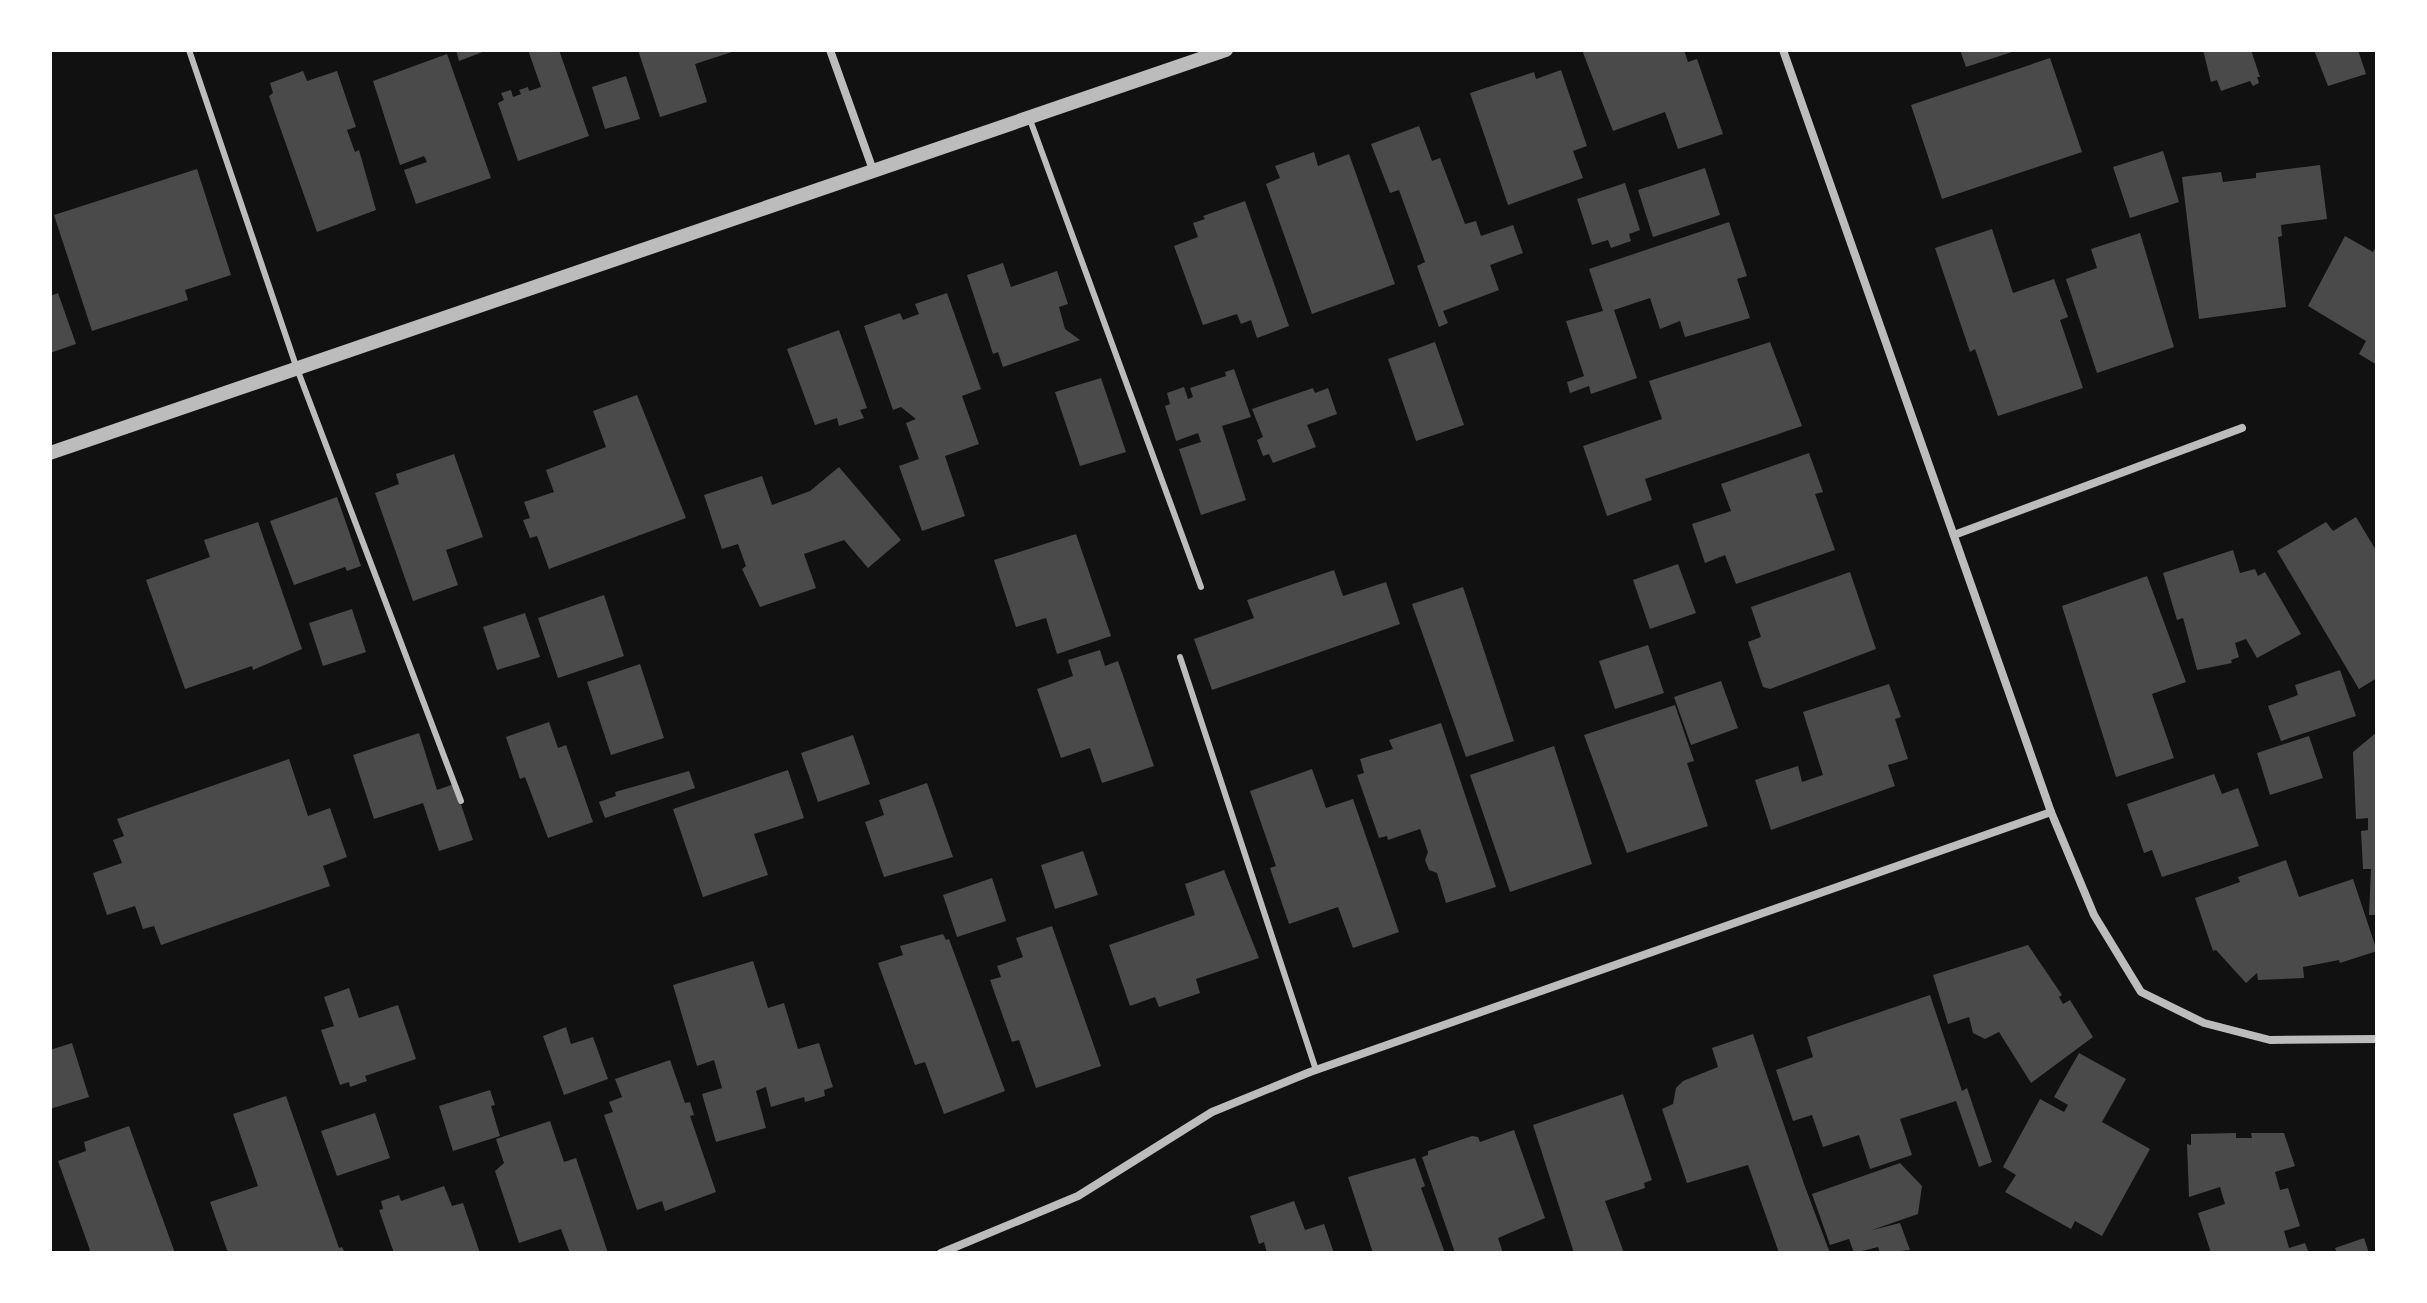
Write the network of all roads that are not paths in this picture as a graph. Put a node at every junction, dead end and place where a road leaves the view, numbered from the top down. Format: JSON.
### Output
{"nodes":[{"id":1,"x":189,"y":50,"type":"edge"},
{"id":2,"x":830,"y":50,"type":"edge"},
{"id":3,"x":1226,"y":50,"type":"edge"},
{"id":4,"x":1783,"y":50,"type":"edge"},
{"id":5,"x":1029,"y":117,"type":"junction"},
{"id":6,"x":873,"y":170,"type":"junction"},
{"id":7,"x":296,"y":366,"type":"junction"},
{"id":8,"x":2242,"y":428,"type":"dead end"},
{"id":9,"x":50,"y":453,"type":"edge"},
{"id":10,"x":1954,"y":535,"type":"junction"},
{"id":11,"x":1201,"y":587,"type":"dead end"},
{"id":12,"x":1180,"y":657,"type":"dead end"},
{"id":13,"x":461,"y":801,"type":"dead end"},
{"id":14,"x":2051,"y":812,"type":"junction"},
{"id":15,"x":2377,"y":1039,"type":"edge"},
{"id":16,"x":1316,"y":1070,"type":"junction"},
{"id":17,"x":941,"y":1253,"type":"edge"}],
"edges":[{"from":1,"to":7,"type":"lane"},
{"from":2,"to":6,"type":"street"},
{"from":3,"to":5,"type":"street"},
{"from":4,"to":10,"type":"street"},
{"from":5,"to":6,"type":"street"},
{"from":5,"to":11,"type":"lane"},
{"from":6,"to":7,"type":"street"},
{"from":7,"to":9,"type":"street"},
{"from":7,"to":13,"type":"lane"},
{"from":8,"to":10,"type":"street"},
{"from":10,"to":14,"type":"street"},
{"from":12,"to":16,"type":"lane"},
{"from":14,"to":15,"type":"street"},
{"from":14,"to":16,"type":"street"},
{"from":16,"to":17,"type":"street"}]}
